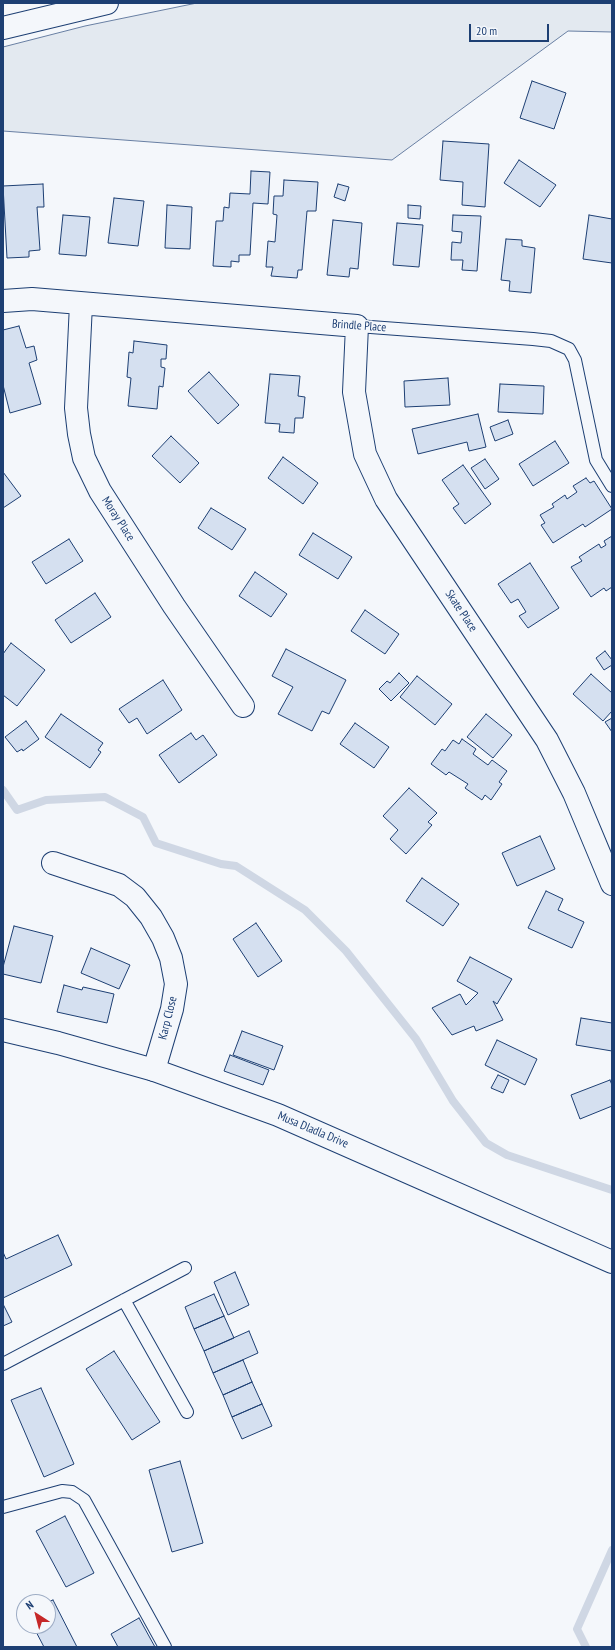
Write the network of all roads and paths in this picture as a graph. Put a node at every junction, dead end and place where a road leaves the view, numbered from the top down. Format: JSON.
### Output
{"nodes":[{"id":1,"x":107,"y":3,"type":"edge"},
{"id":2,"x":3,"y":28,"type":"edge"},
{"id":3,"x":3,"y":301,"type":"edge"},
{"id":4,"x":81,"y":304,"type":"junction"},
{"id":5,"x":357,"y":326,"type":"junction"},
{"id":6,"x":612,"y":486,"type":"edge"},
{"id":7,"x":243,"y":706,"type":"dead end"},
{"id":8,"x":52,"y":863,"type":"dead end"},
{"id":9,"x":612,"y":884,"type":"edge"},
{"id":10,"x":3,"y":1030,"type":"edge"},
{"id":11,"x":154,"y":1070,"type":"junction"},
{"id":12,"x":612,"y":1262,"type":"edge"},
{"id":13,"x":185,"y":1268,"type":"dead end"},
{"id":14,"x":124,"y":1300,"type":"junction"},
{"id":15,"x":3,"y":1364,"type":"edge"},
{"id":16,"x":187,"y":1412,"type":"dead end"},
{"id":17,"x":3,"y":1507,"type":"edge"},
{"id":18,"x":164,"y":1647,"type":"edge"}],
"edges":[{"from":1,"to":2,"type":"street"},
{"from":3,"to":4,"type":"street","name":"Brindle Place"},
{"from":4,"to":5,"type":"street","name":"Brindle Place"},
{"from":4,"to":7,"type":"street","name":"Moray Place"},
{"from":5,"to":6,"type":"lane","name":"Brindle Place"},
{"from":5,"to":9,"type":"street","name":"Skate Place"},
{"from":8,"to":11,"type":"street","name":"Karp Close"},
{"from":10,"to":11,"type":"street","name":"Musa Dladla Drive"},
{"from":11,"to":12,"type":"street","name":"Musa Dladla Drive"},
{"from":13,"to":14,"type":"lane"},
{"from":14,"to":15,"type":"lane"},
{"from":14,"to":16,"type":"lane"},
{"from":17,"to":18,"type":"lane"}]}
